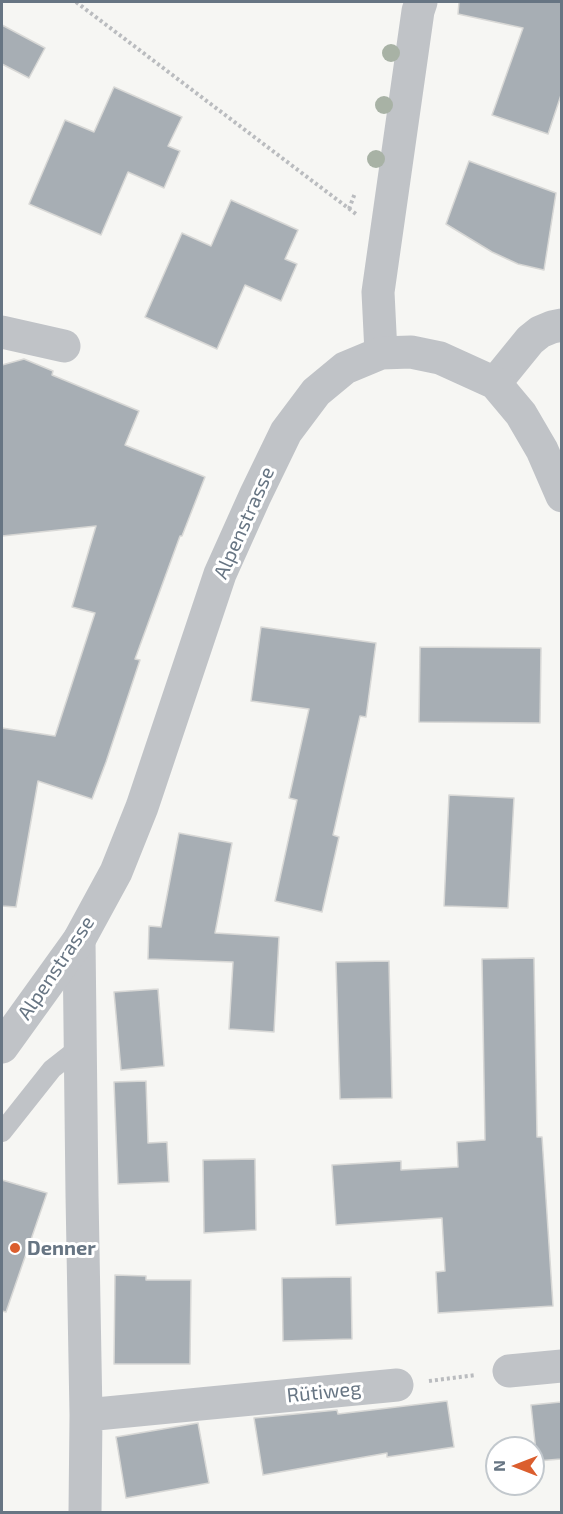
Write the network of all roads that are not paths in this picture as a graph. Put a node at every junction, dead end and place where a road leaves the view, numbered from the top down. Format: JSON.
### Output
{"nodes":[{"id":1,"x":421,"y":2,"type":"edge"},
{"id":2,"x":561,"y":325,"type":"edge"},
{"id":3,"x":2,"y":332,"type":"edge"},
{"id":4,"x":64,"y":346,"type":"dead end"},
{"id":5,"x":381,"y":353,"type":"junction"},
{"id":6,"x":495,"y":383,"type":"junction"},
{"id":7,"x":561,"y":496,"type":"edge"},
{"id":8,"x":79,"y":940,"type":"junction"},
{"id":9,"x":2,"y":1047,"type":"edge"},
{"id":10,"x":80,"y":1047,"type":"junction"},
{"id":11,"x":2,"y":1132,"type":"edge"},
{"id":12,"x":561,"y":1365,"type":"edge"},
{"id":13,"x":509,"y":1371,"type":"road end"},
{"id":14,"x":398,"y":1384,"type":"road end"},
{"id":15,"x":86,"y":1415,"type":"junction"},
{"id":16,"x":85,"y":1512,"type":"edge"}],
"edges":[{"from":1,"to":5,"type":"street"},
{"from":2,"to":6,"type":"street"},
{"from":3,"to":4,"type":"street"},
{"from":5,"to":6,"type":"street"},
{"from":5,"to":8,"type":"street","name":"Alpenstrasse"},
{"from":6,"to":7,"type":"street"},
{"from":8,"to":9,"type":"street","name":"Alpenstrasse"},
{"from":8,"to":10,"type":"street"},
{"from":10,"to":11,"type":"lane"},
{"from":10,"to":15,"type":"street"},
{"from":12,"to":13,"type":"street"},
{"from":14,"to":15,"type":"street","name":"Rütiweg"},
{"from":15,"to":16,"type":"street"}]}
